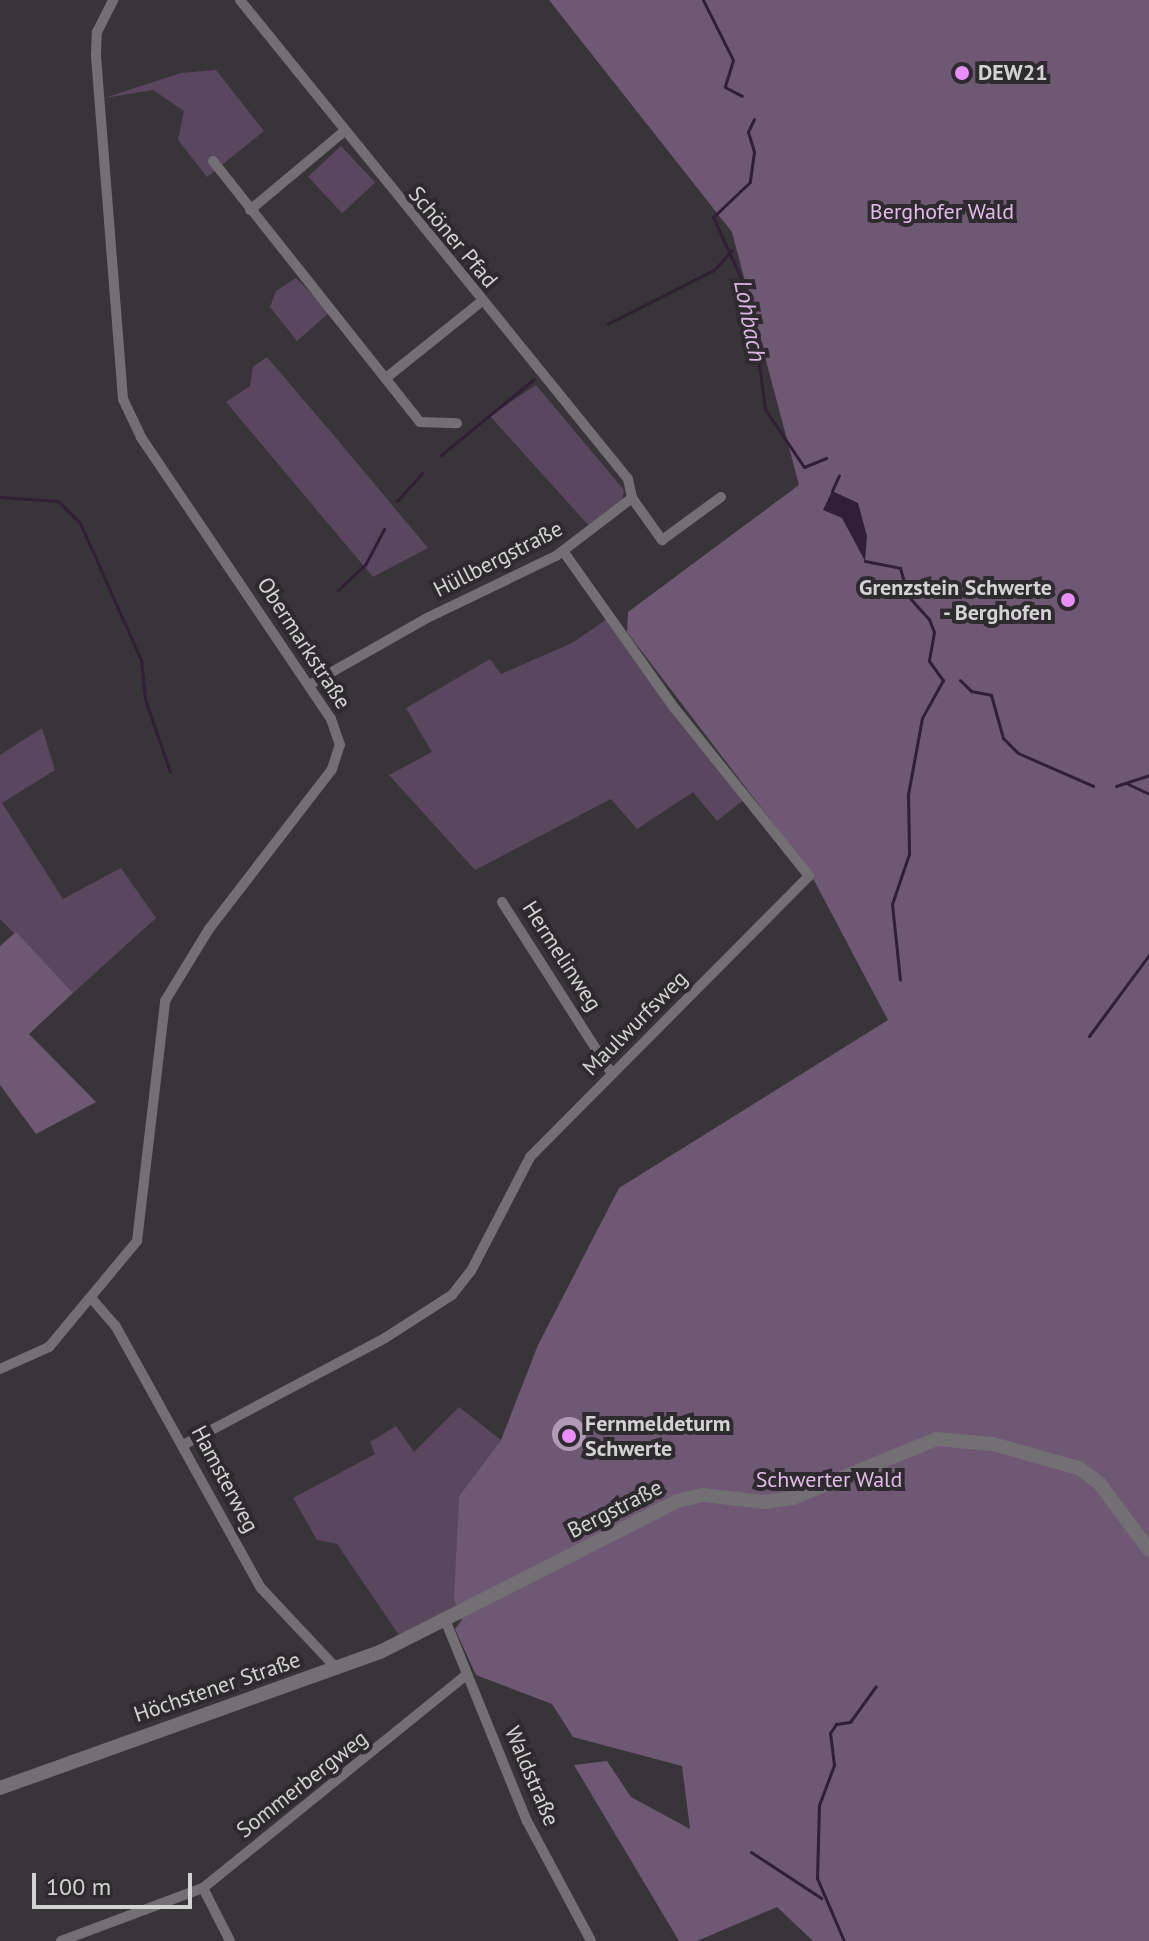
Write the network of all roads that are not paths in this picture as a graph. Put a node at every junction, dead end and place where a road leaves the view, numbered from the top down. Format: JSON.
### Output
{"nodes":[{"id":1,"x":113,"y":0,"type":"edge"},
{"id":2,"x":240,"y":0,"type":"edge"},
{"id":3,"x":342,"y":133,"type":"junction"},
{"id":4,"x":213,"y":161,"type":"dead end"},
{"id":5,"x":250,"y":210,"type":"junction"},
{"id":6,"x":481,"y":302,"type":"junction"},
{"id":7,"x":386,"y":378,"type":"junction"},
{"id":8,"x":457,"y":423,"type":"dead end"},
{"id":9,"x":721,"y":497,"type":"dead end"},
{"id":10,"x":632,"y":498,"type":"junction"},
{"id":11,"x":564,"y":552,"type":"junction"},
{"id":12,"x":309,"y":685,"type":"junction"},
{"id":13,"x":502,"y":902,"type":"dead end"},
{"id":14,"x":612,"y":1074,"type":"junction"},
{"id":15,"x":92,"y":1299,"type":"junction"},
{"id":16,"x":0,"y":1369,"type":"edge"},
{"id":17,"x":185,"y":1444,"type":"junction"},
{"id":18,"x":1149,"y":1550,"type":"edge"},
{"id":19,"x":446,"y":1622,"type":"junction"},
{"id":20,"x":336,"y":1668,"type":"junction"},
{"id":21,"x":466,"y":1675,"type":"junction"},
{"id":22,"x":0,"y":1788,"type":"edge"},
{"id":23,"x":203,"y":1888,"type":"junction"},
{"id":24,"x":61,"y":1941,"type":"edge"},
{"id":25,"x":230,"y":1941,"type":"edge"},
{"id":26,"x":591,"y":1941,"type":"edge"}],
"edges":[{"from":1,"to":12,"type":"street","name":"Obermarkstraße"},
{"from":2,"to":3,"type":"street","name":"Schöner Pfad"},
{"from":3,"to":5,"type":"street"},
{"from":3,"to":6,"type":"street","name":"Schöner Pfad"},
{"from":4,"to":5,"type":"street"},
{"from":5,"to":7,"type":"street"},
{"from":6,"to":7,"type":"street"},
{"from":6,"to":10,"type":"street","name":"Schöner Pfad"},
{"from":7,"to":8,"type":"street"},
{"from":9,"to":10,"type":"street"},
{"from":10,"to":11,"type":"street","name":"Hüllbergstraße"},
{"from":11,"to":12,"type":"street","name":"Hüllbergstraße"},
{"from":11,"to":14,"type":"street","name":"Maulwurfsweg"},
{"from":12,"to":15,"type":"street","name":"Obermarkstraße"},
{"from":13,"to":14,"type":"street","name":"Hermelinweg"},
{"from":14,"to":17,"type":"street","name":"Maulwurfsweg"},
{"from":15,"to":16,"type":"street","name":"Obermarkstraße"},
{"from":15,"to":17,"type":"street","name":"Hamsterweg"},
{"from":17,"to":20,"type":"street","name":"Hamsterweg"},
{"from":18,"to":19,"type":"main road","name":"Bergstraße"},
{"from":19,"to":20,"type":"main road","name":"Höchstener Straße"},
{"from":19,"to":21,"type":"street","name":"Waldstraße"},
{"from":20,"to":22,"type":"main road","name":"Höchstener Straße"},
{"from":21,"to":23,"type":"street","name":"Sommerbergweg"},
{"from":21,"to":26,"type":"street","name":"Waldstraße"},
{"from":23,"to":24,"type":"street","name":"Sommerbergweg"},
{"from":23,"to":25,"type":"street"}]}
